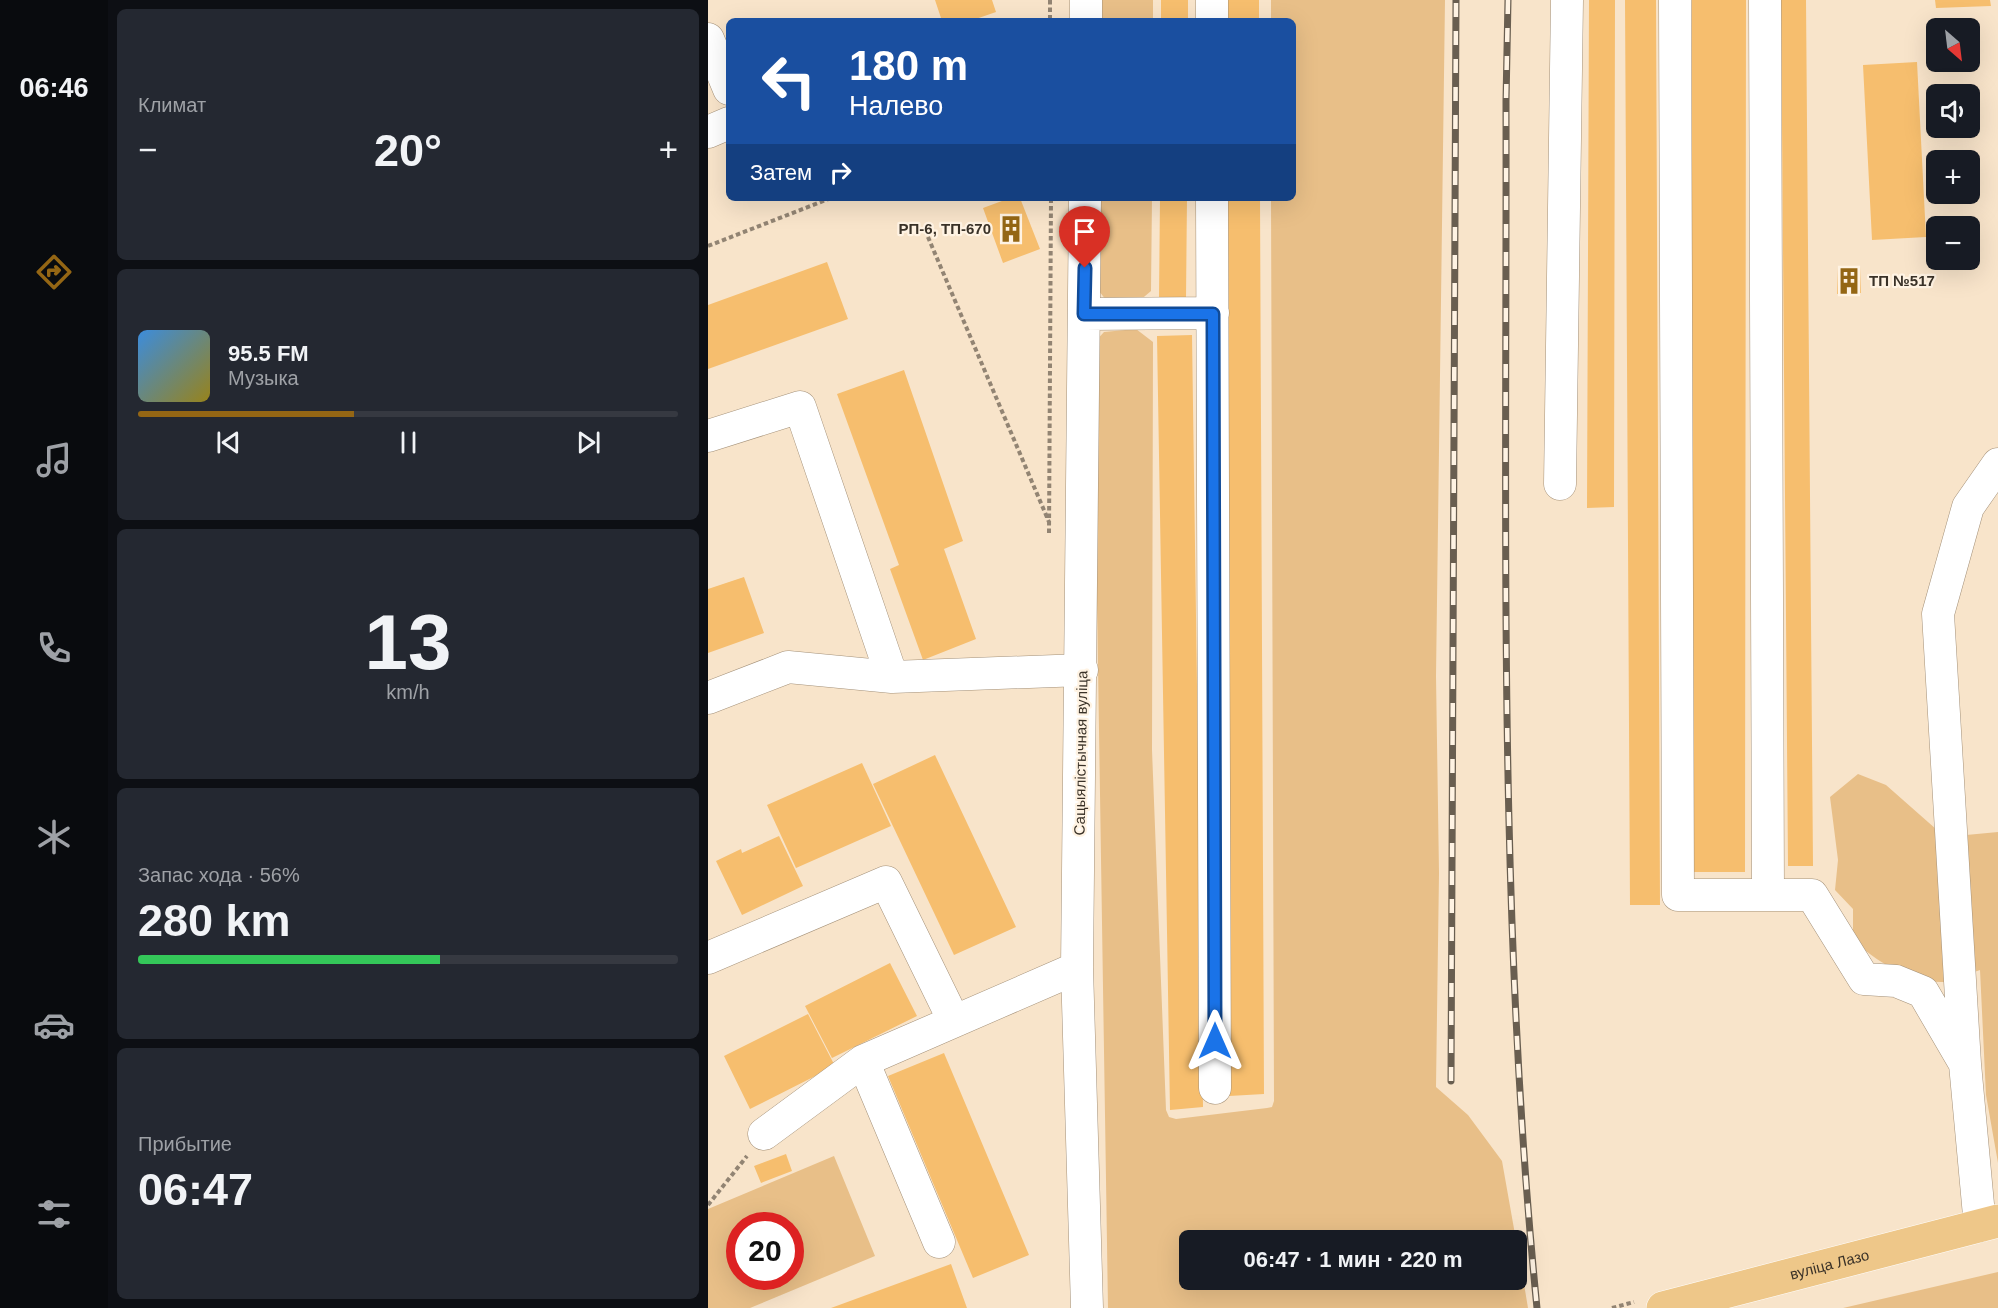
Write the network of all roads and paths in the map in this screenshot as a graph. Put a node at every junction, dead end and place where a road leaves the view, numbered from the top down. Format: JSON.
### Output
{"nodes":[{"id":1,"x":1050,"y":0,"type":"edge"},
{"id":2,"x":1086,"y":0,"type":"edge"},
{"id":3,"x":1212,"y":0,"type":"edge"},
{"id":4,"x":1567,"y":0,"type":"edge"},
{"id":5,"x":1675,"y":0,"type":"edge"},
{"id":6,"x":1765,"y":0,"type":"edge"},
{"id":7,"x":1050,"y":18,"type":"edge"},
{"id":8,"x":1086,"y":18,"type":"edge"},
{"id":9,"x":1212,"y":18,"type":"edge"},
{"id":10,"x":708,"y":39,"type":"edge"},
{"id":11,"x":726,"y":81,"type":"edge"},
{"id":12,"x":726,"y":124,"type":"edge"},
{"id":13,"x":708,"y":132,"type":"edge"},
{"id":14,"x":823,"y":201,"type":"edge"},
{"id":15,"x":1085,"y":201,"type":"edge"},
{"id":16,"x":1212,"y":201,"type":"edge"},
{"id":17,"x":925,"y":230,"type":"dead end"},
{"id":18,"x":708,"y":246,"type":"edge"},
{"id":19,"x":1084,"y":314,"type":"junction"},
{"id":20,"x":1213,"y":314,"type":"junction"},
{"id":21,"x":708,"y":436,"type":"edge"},
{"id":22,"x":1998,"y":464,"type":"edge"},
{"id":23,"x":1560,"y":484,"type":"dead end"},
{"id":24,"x":1050,"y":524,"type":"dead end"},
{"id":25,"x":1082,"y":670,"type":"junction"},
{"id":26,"x":892,"y":677,"type":"junction"},
{"id":27,"x":708,"y":698,"type":"edge"},
{"id":28,"x":1768,"y":895,"type":"junction"},
{"id":29,"x":708,"y":958,"type":"edge"},
{"id":30,"x":1077,"y":968,"type":"junction"},
{"id":31,"x":954,"y":1021,"type":"junction"},
{"id":32,"x":863,"y":1061,"type":"junction"},
{"id":33,"x":1965,"y":1064,"type":"junction"},
{"id":34,"x":1215,"y":1088,"type":"dead end"},
{"id":35,"x":764,"y":1134,"type":"joint"},
{"id":36,"x":708,"y":1205,"type":"edge"},
{"id":37,"x":1989,"y":1224,"type":"edge"},
{"id":38,"x":939,"y":1242,"type":"dead end"},
{"id":39,"x":1087,"y":1308,"type":"edge"},
{"id":40,"x":1663,"y":1308,"type":"edge"}],
"edges":[{"from":1,"to":7,"type":"path"},
{"from":2,"to":8,"type":"street"},
{"from":3,"to":9,"type":"street"},
{"from":4,"to":23,"type":"street"},
{"from":5,"to":28,"type":"street"},
{"from":6,"to":28,"type":"street"},
{"from":10,"to":11,"type":"street"},
{"from":12,"to":13,"type":"street"},
{"from":14,"to":18,"type":"path"},
{"from":15,"to":19,"type":"street","name":"Сацыялістычная вуліца"},
{"from":16,"to":20,"type":"street"},
{"from":17,"to":24,"type":"path"},
{"from":19,"to":20,"type":"street"},
{"from":19,"to":25,"type":"street","name":"Сацыялістычная вуліца"},
{"from":20,"to":34,"type":"street"},
{"from":21,"to":26,"type":"street"},
{"from":22,"to":33,"type":"street"},
{"from":25,"to":26,"type":"street"},
{"from":25,"to":30,"type":"street","name":"Сацыялістычная вуліца"},
{"from":26,"to":27,"type":"street"},
{"from":28,"to":33,"type":"street"},
{"from":29,"to":31,"type":"street"},
{"from":30,"to":31,"type":"street"},
{"from":30,"to":39,"type":"street","name":"Сацыялістычная вуліца"},
{"from":31,"to":32,"type":"street"},
{"from":32,"to":35,"type":"street"},
{"from":32,"to":38,"type":"street"},
{"from":33,"to":37,"type":"street"},
{"from":35,"to":36,"type":"path"},
{"from":37,"to":40,"type":"main road","name":"вуліца Лазо"}]}
